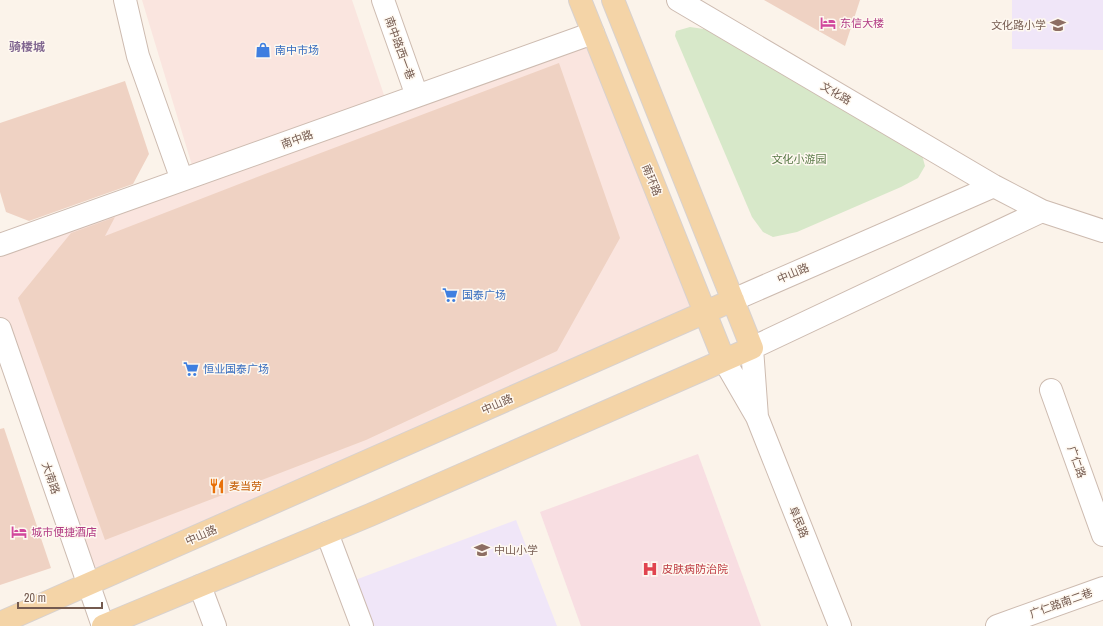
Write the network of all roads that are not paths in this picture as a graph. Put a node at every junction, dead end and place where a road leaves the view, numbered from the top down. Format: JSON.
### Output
{"nodes":[{"id":1,"x":125,"y":0,"type":"edge"},
{"id":2,"x":382,"y":0,"type":"edge"},
{"id":3,"x":580,"y":0,"type":"edge"},
{"id":4,"x":613,"y":0,"type":"edge"},
{"id":5,"x":678,"y":0,"type":"edge"},
{"id":6,"x":593,"y":33,"type":"junction"},
{"id":7,"x":417,"y":96,"type":"junction"},
{"id":8,"x":182,"y":180,"type":"junction"},
{"id":9,"x":994,"y":186,"type":"junction"},
{"id":10,"x":1042,"y":211,"type":"junction"},
{"id":11,"x":1103,"y":231,"type":"edge"},
{"id":12,"x":0,"y":245,"type":"edge"},
{"id":13,"x":733,"y":300,"type":"junction"},
{"id":14,"x":706,"y":312,"type":"junction"},
{"id":15,"x":0,"y":329,"type":"edge"},
{"id":16,"x":752,"y":348,"type":"junction"},
{"id":17,"x":724,"y":360,"type":"junction"},
{"id":18,"x":1051,"y":390,"type":"dead end"},
{"id":19,"x":757,"y":417,"type":"junction"},
{"id":20,"x":327,"y":533,"type":"junction"},
{"id":21,"x":1103,"y":535,"type":"edge"},
{"id":22,"x":88,"y":585,"type":"junction"},
{"id":23,"x":200,"y":586,"type":"junction"},
{"id":24,"x":1103,"y":588,"type":"edge"},
{"id":25,"x":0,"y":623,"type":"edge"},
{"id":26,"x":103,"y":626,"type":"edge"},
{"id":27,"x":215,"y":626,"type":"edge"},
{"id":28,"x":362,"y":626,"type":"edge"},
{"id":29,"x":840,"y":626,"type":"edge"},
{"id":30,"x":997,"y":626,"type":"edge"}],
"edges":[{"from":1,"to":8,"type":"street"},
{"from":2,"to":7,"type":"street","name":"南中路西一巷"},
{"from":3,"to":6,"type":"main road","name":"南环路"},
{"from":4,"to":13,"type":"main road"},
{"from":5,"to":9,"type":"street","name":"文化路"},
{"from":6,"to":7,"type":"street","name":"南中路"},
{"from":6,"to":14,"type":"main road","name":"南环路"},
{"from":7,"to":8,"type":"street","name":"南中路"},
{"from":8,"to":12,"type":"street","name":"南中路"},
{"from":9,"to":10,"type":"street","name":"文化路"},
{"from":9,"to":13,"type":"street","name":"中山路"},
{"from":10,"to":11,"type":"street"},
{"from":10,"to":16,"type":"street"},
{"from":13,"to":14,"type":"main road","name":"中山路"},
{"from":13,"to":16,"type":"main road"},
{"from":14,"to":17,"type":"main road","name":"南环路"},
{"from":14,"to":22,"type":"main road","name":"中山路"},
{"from":15,"to":22,"type":"street","name":"大南路"},
{"from":16,"to":17,"type":"main road"},
{"from":16,"to":19,"type":"street"},
{"from":17,"to":19,"type":"street"},
{"from":17,"to":20,"type":"main road"},
{"from":18,"to":21,"type":"street","name":"广仁路"},
{"from":19,"to":29,"type":"street","name":"阜民路"},
{"from":20,"to":23,"type":"main road"},
{"from":20,"to":28,"type":"street"},
{"from":22,"to":25,"type":"main road","name":"中山路"},
{"from":22,"to":26,"type":"street","name":"大南路"},
{"from":23,"to":26,"type":"main road"},
{"from":23,"to":27,"type":"street"},
{"from":24,"to":30,"type":"street","name":"广仁路南二巷"}]}
